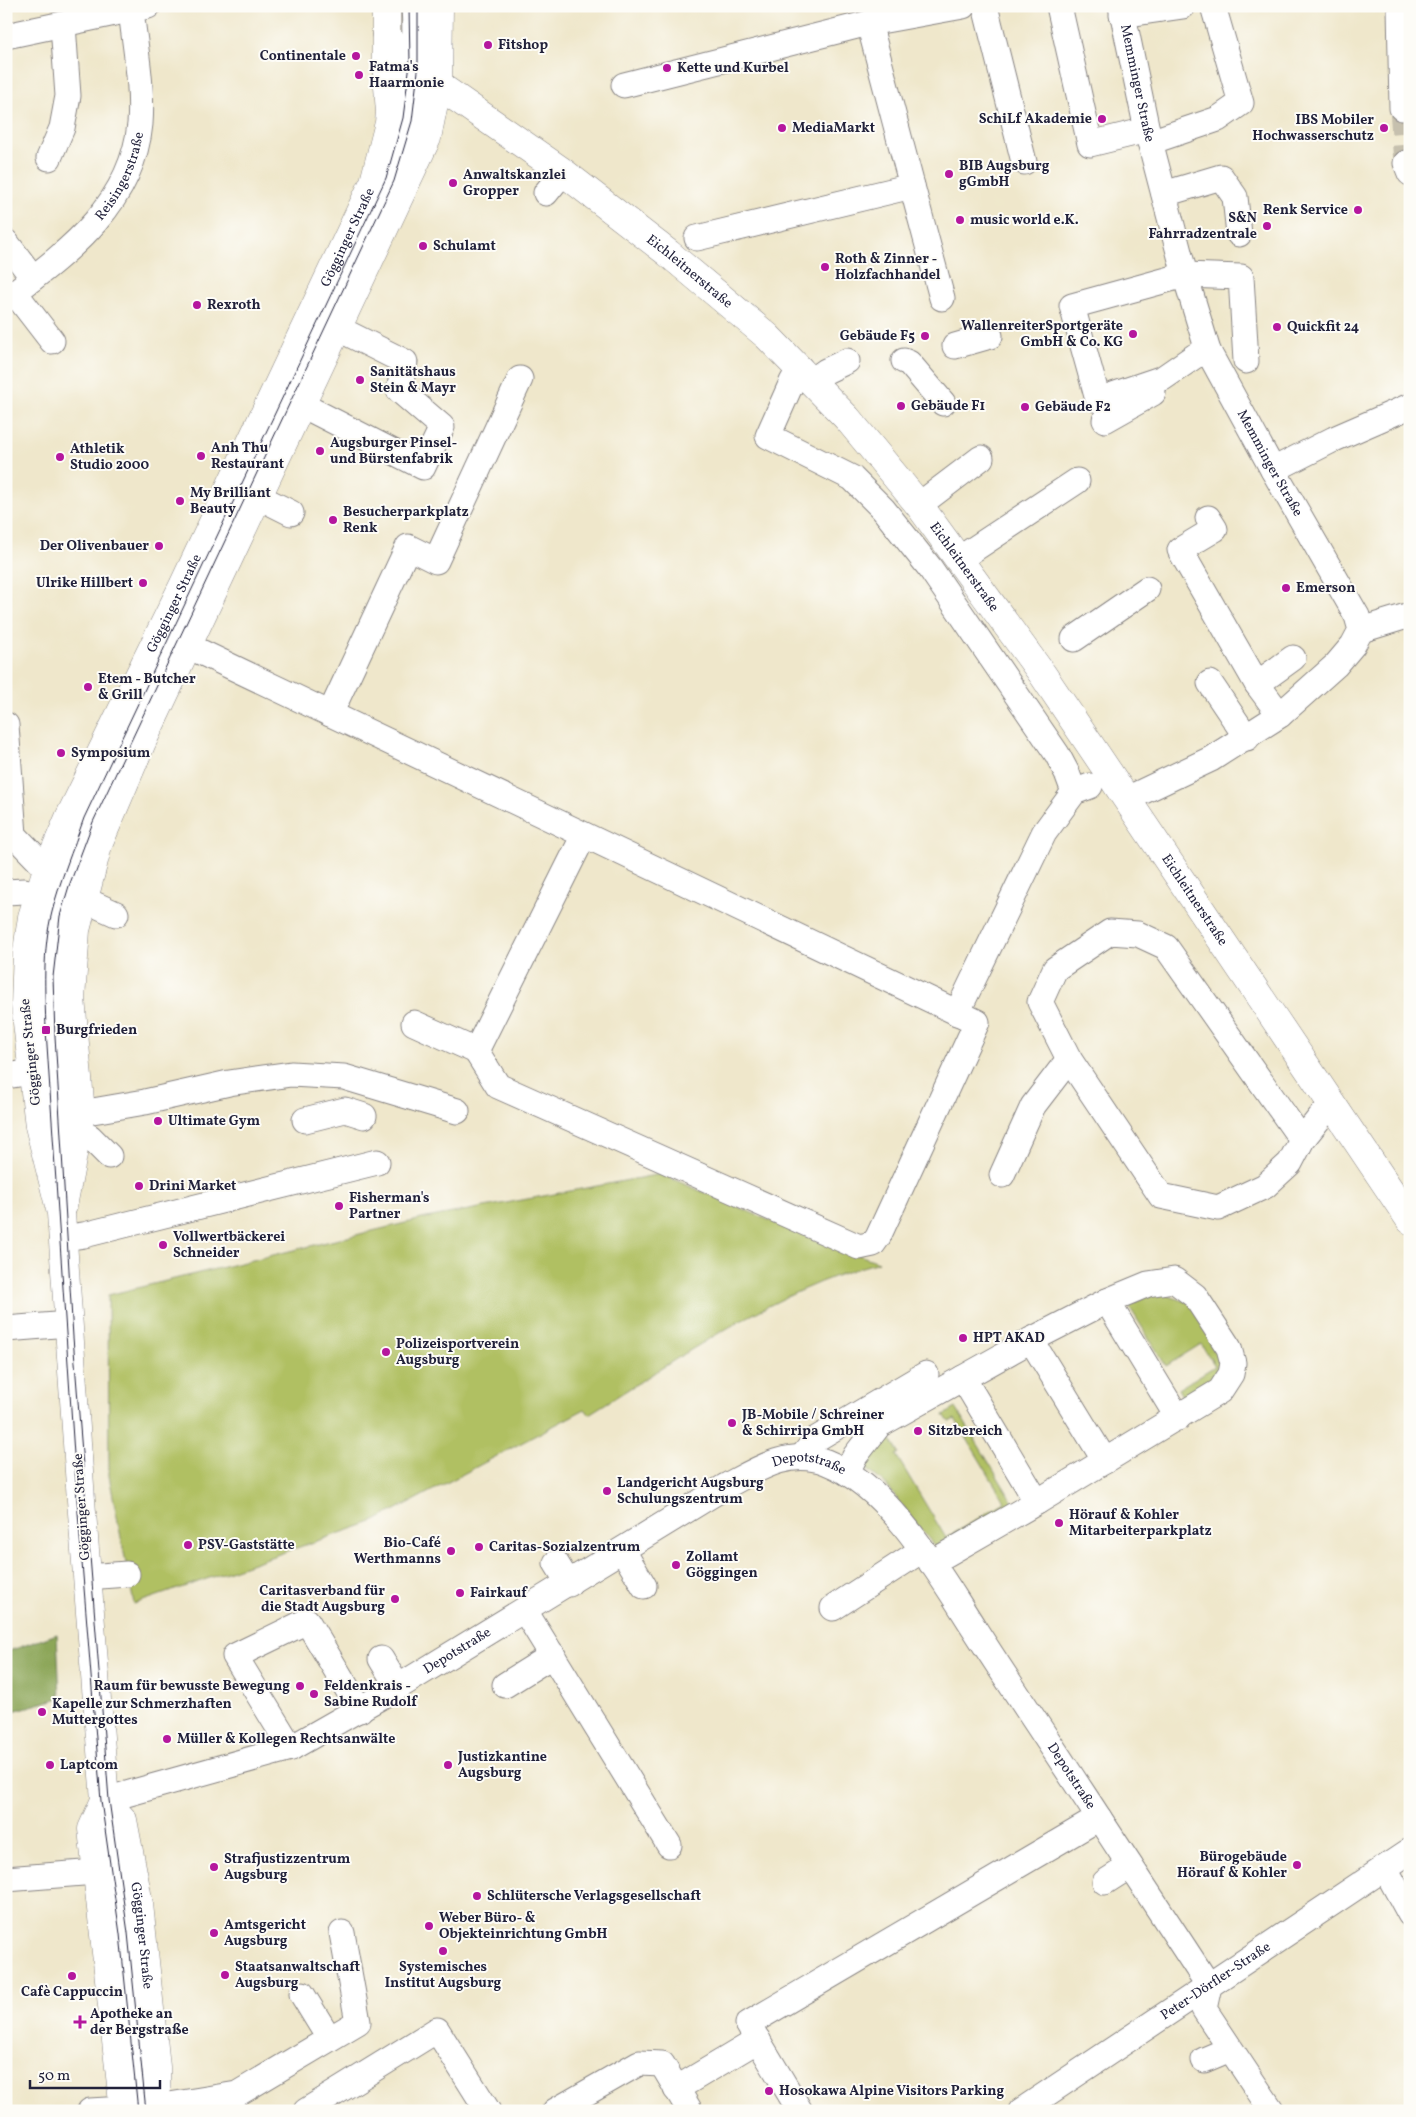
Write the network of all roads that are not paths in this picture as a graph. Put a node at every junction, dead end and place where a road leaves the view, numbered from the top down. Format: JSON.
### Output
{"nodes":[{"id":1,"x":386,"y":6,"type":"edge"},
{"id":2,"x":414,"y":6,"type":"edge"},
{"id":3,"x":439,"y":6,"type":"edge"},
{"id":4,"x":964,"y":6,"type":"edge"},
{"id":5,"x":986,"y":6,"type":"edge"},
{"id":6,"x":1059,"y":6,"type":"edge"},
{"id":7,"x":1183,"y":6,"type":"edge"},
{"id":8,"x":1213,"y":6,"type":"edge"},
{"id":9,"x":1400,"y":6,"type":"edge"},
{"id":10,"x":139,"y":8,"type":"edge"},
{"id":11,"x":1122,"y":11,"type":"edge"},
{"id":12,"x":63,"y":24,"type":"junction"},
{"id":13,"x":869,"y":24,"type":"junction"},
{"id":14,"x":6,"y":36,"type":"edge"},
{"id":15,"x":386,"y":36,"type":"junction"},
{"id":16,"x":414,"y":67,"type":"junction"},
{"id":17,"x":438,"y":83,"type":"junction"},
{"id":18,"x":624,"y":85,"type":"dead end"},
{"id":19,"x":1402,"y":108,"type":"tunnel mouth"},
{"id":20,"x":1148,"y":136,"type":"junction"},
{"id":21,"x":49,"y":158,"type":"dead end"},
{"id":22,"x":1024,"y":162,"type":"dead end"},
{"id":23,"x":563,"y":172,"type":"junction"},
{"id":24,"x":912,"y":186,"type":"junction"},
{"id":25,"x":546,"y":193,"type":"dead end"},
{"id":26,"x":1164,"y":194,"type":"junction"},
{"id":27,"x":1239,"y":234,"type":"dead end"},
{"id":28,"x":696,"y":238,"type":"dead end"},
{"id":29,"x":6,"y":242,"type":"edge"},
{"id":30,"x":1185,"y":275,"type":"junction"},
{"id":31,"x":18,"y":290,"type":"edge"},
{"id":32,"x":942,"y":298,"type":"dead end"},
{"id":33,"x":337,"y":328,"type":"junction"},
{"id":34,"x":990,"y":336,"type":"dead end"},
{"id":35,"x":52,"y":341,"type":"dead end"},
{"id":36,"x":955,"y":346,"type":"dead end"},
{"id":37,"x":1210,"y":356,"type":"junction"},
{"id":38,"x":847,"y":361,"type":"dead end"},
{"id":39,"x":904,"y":361,"type":"dead end"},
{"id":40,"x":1246,"y":361,"type":"dead end"},
{"id":41,"x":806,"y":375,"type":"junction"},
{"id":42,"x":520,"y":379,"type":"dead end"},
{"id":43,"x":943,"y":403,"type":"dead end"},
{"id":44,"x":302,"y":405,"type":"junction"},
{"id":45,"x":1410,"y":406,"type":"edge"},
{"id":46,"x":1105,"y":420,"type":"dead end"},
{"id":47,"x":981,"y":458,"type":"dead end"},
{"id":48,"x":1273,"y":470,"type":"junction"},
{"id":49,"x":1077,"y":482,"type":"dead end"},
{"id":50,"x":258,"y":496,"type":"junction"},
{"id":51,"x":918,"y":505,"type":"junction"},
{"id":52,"x":291,"y":512,"type":"dead end"},
{"id":53,"x":1208,"y":518,"type":"dead end"},
{"id":54,"x":959,"y":559,"type":"junction"},
{"id":55,"x":1147,"y":588,"type":"dead end"},
{"id":56,"x":1410,"y":614,"type":"edge"},
{"id":57,"x":1361,"y":630,"type":"junction"},
{"id":58,"x":1074,"y":639,"type":"dead end"},
{"id":59,"x":188,"y":646,"type":"junction"},
{"id":60,"x":1293,"y":658,"type":"dead end"},
{"id":61,"x":1210,"y":683,"type":"dead end"},
{"id":62,"x":1257,"y":684,"type":"junction"},
{"id":63,"x":330,"y":714,"type":"junction"},
{"id":64,"x":1280,"y":715,"type":"junction"},
{"id":65,"x":6,"y":725,"type":"edge"},
{"id":66,"x":1247,"y":738,"type":"junction"},
{"id":67,"x":1127,"y":799,"type":"junction"},
{"id":68,"x":584,"y":835,"type":"junction"},
{"id":69,"x":43,"y":882,"type":"junction"},
{"id":70,"x":6,"y":892,"type":"edge"},
{"id":71,"x":83,"y":899,"type":"junction"},
{"id":72,"x":116,"y":914,"type":"dead end"},
{"id":73,"x":957,"y":1013,"type":"junction"},
{"id":74,"x":414,"y":1023,"type":"dead end"},
{"id":75,"x":476,"y":1051,"type":"junction"},
{"id":76,"x":1070,"y":1059,"type":"junction"},
{"id":77,"x":42,"y":1071,"type":"edge"},
{"id":78,"x":1334,"y":1107,"type":"junction"},
{"id":79,"x":457,"y":1111,"type":"dead end"},
{"id":80,"x":364,"y":1116,"type":"dead end"},
{"id":81,"x":315,"y":1119,"type":"dead end"},
{"id":82,"x":79,"y":1122,"type":"junction"},
{"id":83,"x":1302,"y":1140,"type":"junction"},
{"id":84,"x":109,"y":1156,"type":"dead end"},
{"id":85,"x":377,"y":1162,"type":"dead end"},
{"id":86,"x":1002,"y":1175,"type":"dead end"},
{"id":87,"x":1410,"y":1220,"type":"edge"},
{"id":88,"x":62,"y":1226,"type":"junction"},
{"id":89,"x":1107,"y":1301,"type":"junction"},
{"id":90,"x":68,"y":1324,"type":"junction"},
{"id":91,"x":6,"y":1329,"type":"edge"},
{"id":92,"x":1031,"y":1340,"type":"junction"},
{"id":93,"x":926,"y":1374,"type":"dead end"},
{"id":94,"x":963,"y":1378,"type":"junction"},
{"id":95,"x":1178,"y":1418,"type":"junction"},
{"id":96,"x":802,"y":1456,"type":"junction"},
{"id":97,"x":1105,"y":1461,"type":"junction"},
{"id":98,"x":847,"y":1472,"type":"junction"},
{"id":99,"x":1037,"y":1502,"type":"junction"},
{"id":100,"x":623,"y":1551,"type":"junction"},
{"id":101,"x":927,"y":1557,"type":"junction"},
{"id":102,"x":556,"y":1563,"type":"dead end"},
{"id":103,"x":127,"y":1574,"type":"dead end"},
{"id":104,"x":87,"y":1577,"type":"junction"},
{"id":105,"x":569,"y":1584,"type":"junction"},
{"id":106,"x":644,"y":1586,"type":"dead end"},
{"id":107,"x":833,"y":1608,"type":"dead end"},
{"id":108,"x":525,"y":1611,"type":"junction"},
{"id":109,"x":553,"y":1655,"type":"junction"},
{"id":110,"x":381,"y":1659,"type":"dead end"},
{"id":111,"x":506,"y":1684,"type":"dead end"},
{"id":112,"x":398,"y":1687,"type":"junction"},
{"id":113,"x":360,"y":1710,"type":"junction"},
{"id":114,"x":291,"y":1748,"type":"junction"},
{"id":115,"x":105,"y":1800,"type":"junction"},
{"id":116,"x":1099,"y":1818,"type":"junction"},
{"id":117,"x":669,"y":1845,"type":"dead end"},
{"id":118,"x":1410,"y":1851,"type":"edge"},
{"id":119,"x":1130,"y":1866,"type":"junction"},
{"id":120,"x":1385,"y":1868,"type":"junction"},
{"id":121,"x":96,"y":1872,"type":"junction"},
{"id":122,"x":6,"y":1879,"type":"edge"},
{"id":123,"x":1105,"y":1882,"type":"dead end"},
{"id":124,"x":1410,"y":1914,"type":"edge"},
{"id":125,"x":342,"y":1934,"type":"dead end"},
{"id":126,"x":302,"y":1994,"type":"dead end"},
{"id":127,"x":1206,"y":1997,"type":"junction"},
{"id":128,"x":753,"y":2032,"type":"junction"},
{"id":129,"x":329,"y":2038,"type":"junction"},
{"id":130,"x":1230,"y":2049,"type":"junction"},
{"id":131,"x":1204,"y":2060,"type":"dead end"},
{"id":132,"x":676,"y":2089,"type":"junction"},
{"id":133,"x":141,"y":2109,"type":"edge"},
{"id":134,"x":1023,"y":2110,"type":"edge"},
{"id":135,"x":90,"y":2111,"type":"edge"},
{"id":136,"x":306,"y":2111,"type":"edge"},
{"id":137,"x":488,"y":2111,"type":"edge"},
{"id":138,"x":555,"y":2111,"type":"edge"},
{"id":139,"x":690,"y":2111,"type":"edge"},
{"id":140,"x":800,"y":2111,"type":"edge"},
{"id":141,"x":1272,"y":2111,"type":"edge"}],
"edges":[{"from":1,"to":15,"type":"main road","name":"Gögginger Straße"},
{"from":2,"to":16,"type":"street"},
{"from":3,"to":17,"type":"main road","name":"Gögginger Straße"},
{"from":4,"to":13,"type":"street"},
{"from":5,"to":22,"type":"street"},
{"from":6,"to":20,"type":"street"},
{"from":7,"to":11,"type":"street"},
{"from":8,"to":20,"type":"street"},
{"from":9,"to":19,"type":"street"},
{"from":10,"to":12,"type":"street"},
{"from":10,"to":31,"type":"street","name":"Reisingerstraße"},
{"from":11,"to":20,"type":"street","name":"Memminger Straße"},
{"from":12,"to":14,"type":"street"},
{"from":12,"to":21,"type":"street"},
{"from":13,"to":18,"type":"street"},
{"from":13,"to":24,"type":"street"},
{"from":15,"to":16,"type":"main road","name":"Eichleitnerstraße"},
{"from":15,"to":69,"type":"main road","name":"Gögginger Straße"},
{"from":16,"to":17,"type":"main road","name":"Eichleitnerstraße"},
{"from":16,"to":77,"type":"street"},
{"from":17,"to":23,"type":"main road","name":"Eichleitnerstraße"},
{"from":17,"to":33,"type":"main road","name":"Gögginger Straße"},
{"from":20,"to":26,"type":"street","name":"Memminger Straße"},
{"from":23,"to":25,"type":"street"},
{"from":23,"to":41,"type":"main road","name":"Eichleitnerstraße"},
{"from":24,"to":28,"type":"street"},
{"from":24,"to":32,"type":"street"},
{"from":26,"to":27,"type":"street"},
{"from":26,"to":30,"type":"street","name":"Memminger Straße"},
{"from":29,"to":31,"type":"street"},
{"from":30,"to":37,"type":"street","name":"Memminger Straße"},
{"from":30,"to":37,"type":"street"},
{"from":30,"to":40,"type":"street"},
{"from":31,"to":35,"type":"street"},
{"from":33,"to":44,"type":"main road","name":"Gögginger Straße"},
{"from":33,"to":44,"type":"street"},
{"from":34,"to":36,"type":"street"},
{"from":37,"to":46,"type":"street"},
{"from":37,"to":48,"type":"street","name":"Memminger Straße"},
{"from":38,"to":41,"type":"street"},
{"from":39,"to":43,"type":"street"},
{"from":41,"to":51,"type":"main road","name":"Eichleitnerstraße"},
{"from":41,"to":73,"type":"street"},
{"from":42,"to":63,"type":"street"},
{"from":44,"to":50,"type":"main road","name":"Gögginger Straße"},
{"from":45,"to":48,"type":"street"},
{"from":47,"to":51,"type":"street"},
{"from":48,"to":57,"type":"street","name":"Memminger Straße"},
{"from":49,"to":54,"type":"street"},
{"from":50,"to":52,"type":"street"},
{"from":50,"to":59,"type":"main road","name":"Gögginger Straße"},
{"from":51,"to":54,"type":"main road","name":"Eichleitnerstraße"},
{"from":53,"to":62,"type":"street"},
{"from":54,"to":67,"type":"main road","name":"Eichleitnerstraße"},
{"from":55,"to":58,"type":"street"},
{"from":56,"to":57,"type":"street"},
{"from":57,"to":64,"type":"street"},
{"from":59,"to":63,"type":"street"},
{"from":59,"to":71,"type":"main road","name":"Gögginger Straße"},
{"from":60,"to":62,"type":"street"},
{"from":61,"to":66,"type":"street"},
{"from":62,"to":64,"type":"street"},
{"from":63,"to":68,"type":"street"},
{"from":64,"to":66,"type":"street"},
{"from":65,"to":69,"type":"street"},
{"from":66,"to":67,"type":"street"},
{"from":67,"to":78,"type":"main road","name":"Eichleitnerstraße"},
{"from":68,"to":73,"type":"street"},
{"from":68,"to":75,"type":"street"},
{"from":69,"to":70,"type":"street"},
{"from":69,"to":77,"type":"main road","name":"Gögginger Straße"},
{"from":71,"to":72,"type":"street"},
{"from":71,"to":77,"type":"main road","name":"Gögginger Straße"},
{"from":73,"to":75,"type":"street"},
{"from":74,"to":75,"type":"street"},
{"from":76,"to":83,"type":"street"},
{"from":76,"to":83,"type":"street"},
{"from":76,"to":86,"type":"street"},
{"from":77,"to":82,"type":"main road","name":"Gögginger Straße"},
{"from":77,"to":88,"type":"main road","name":"Gögginger Straße"},
{"from":78,"to":83,"type":"street"},
{"from":78,"to":87,"type":"main road","name":"Eichleitnerstraße"},
{"from":79,"to":82,"type":"street"},
{"from":80,"to":81,"type":"street"},
{"from":82,"to":84,"type":"street"},
{"from":82,"to":88,"type":"main road","name":"Gögginger Straße"},
{"from":85,"to":88,"type":"street"},
{"from":88,"to":90,"type":"main road","name":"Gögginger Straße"},
{"from":89,"to":92,"type":"street"},
{"from":89,"to":95,"type":"street"},
{"from":89,"to":95,"type":"street"},
{"from":90,"to":91,"type":"street"},
{"from":90,"to":104,"type":"main road","name":"Gögginger Straße"},
{"from":92,"to":94,"type":"street"},
{"from":92,"to":97,"type":"street"},
{"from":93,"to":96,"type":"street"},
{"from":94,"to":98,"type":"street"},
{"from":94,"to":99,"type":"street"},
{"from":95,"to":97,"type":"street"},
{"from":96,"to":98,"type":"street","name":"Depotstraße"},
{"from":96,"to":100,"type":"street","name":"Depotstraße"},
{"from":97,"to":99,"type":"street"},
{"from":98,"to":101,"type":"street","name":"Depotstraße"},
{"from":99,"to":101,"type":"street"},
{"from":100,"to":105,"type":"street","name":"Depotstraße"},
{"from":100,"to":106,"type":"street"},
{"from":101,"to":107,"type":"street"},
{"from":101,"to":116,"type":"street","name":"Depotstraße"},
{"from":102,"to":105,"type":"street"},
{"from":103,"to":104,"type":"street"},
{"from":104,"to":115,"type":"main road","name":"Gögginger Straße"},
{"from":105,"to":108,"type":"street","name":"Depotstraße"},
{"from":108,"to":109,"type":"street"},
{"from":108,"to":112,"type":"street","name":"Depotstraße"},
{"from":109,"to":111,"type":"street"},
{"from":109,"to":117,"type":"street"},
{"from":110,"to":112,"type":"street"},
{"from":112,"to":113,"type":"street","name":"Depotstraße"},
{"from":113,"to":114,"type":"street","name":"Depotstraße"},
{"from":113,"to":114,"type":"street"},
{"from":114,"to":115,"type":"street","name":"Depotstraße"},
{"from":115,"to":121,"type":"main road","name":"Gögginger Straße"},
{"from":115,"to":133,"type":"main road","name":"Gögginger Straße"},
{"from":116,"to":119,"type":"street","name":"Depotstraße"},
{"from":116,"to":128,"type":"street"},
{"from":118,"to":120,"type":"street","name":"Peter-Dörfler-Straße"},
{"from":119,"to":123,"type":"street"},
{"from":119,"to":127,"type":"street","name":"Depotstraße"},
{"from":120,"to":124,"type":"street"},
{"from":120,"to":127,"type":"street","name":"Peter-Dörfler-Straße"},
{"from":121,"to":122,"type":"street"},
{"from":121,"to":133,"type":"main road","name":"Gögginger Straße"},
{"from":125,"to":129,"type":"street"},
{"from":126,"to":129,"type":"street"},
{"from":127,"to":130,"type":"street","name":"Depotstraße"},
{"from":127,"to":134,"type":"street","name":"Peter-Dörfler-Straße"},
{"from":128,"to":132,"type":"street"},
{"from":128,"to":140,"type":"street"},
{"from":129,"to":133,"type":"street"},
{"from":130,"to":131,"type":"street"},
{"from":130,"to":141,"type":"street","name":"Depotstraße"},
{"from":132,"to":138,"type":"street"},
{"from":132,"to":139,"type":"street"},
{"from":133,"to":135,"type":"street"},
{"from":136,"to":137,"type":"street"}]}
